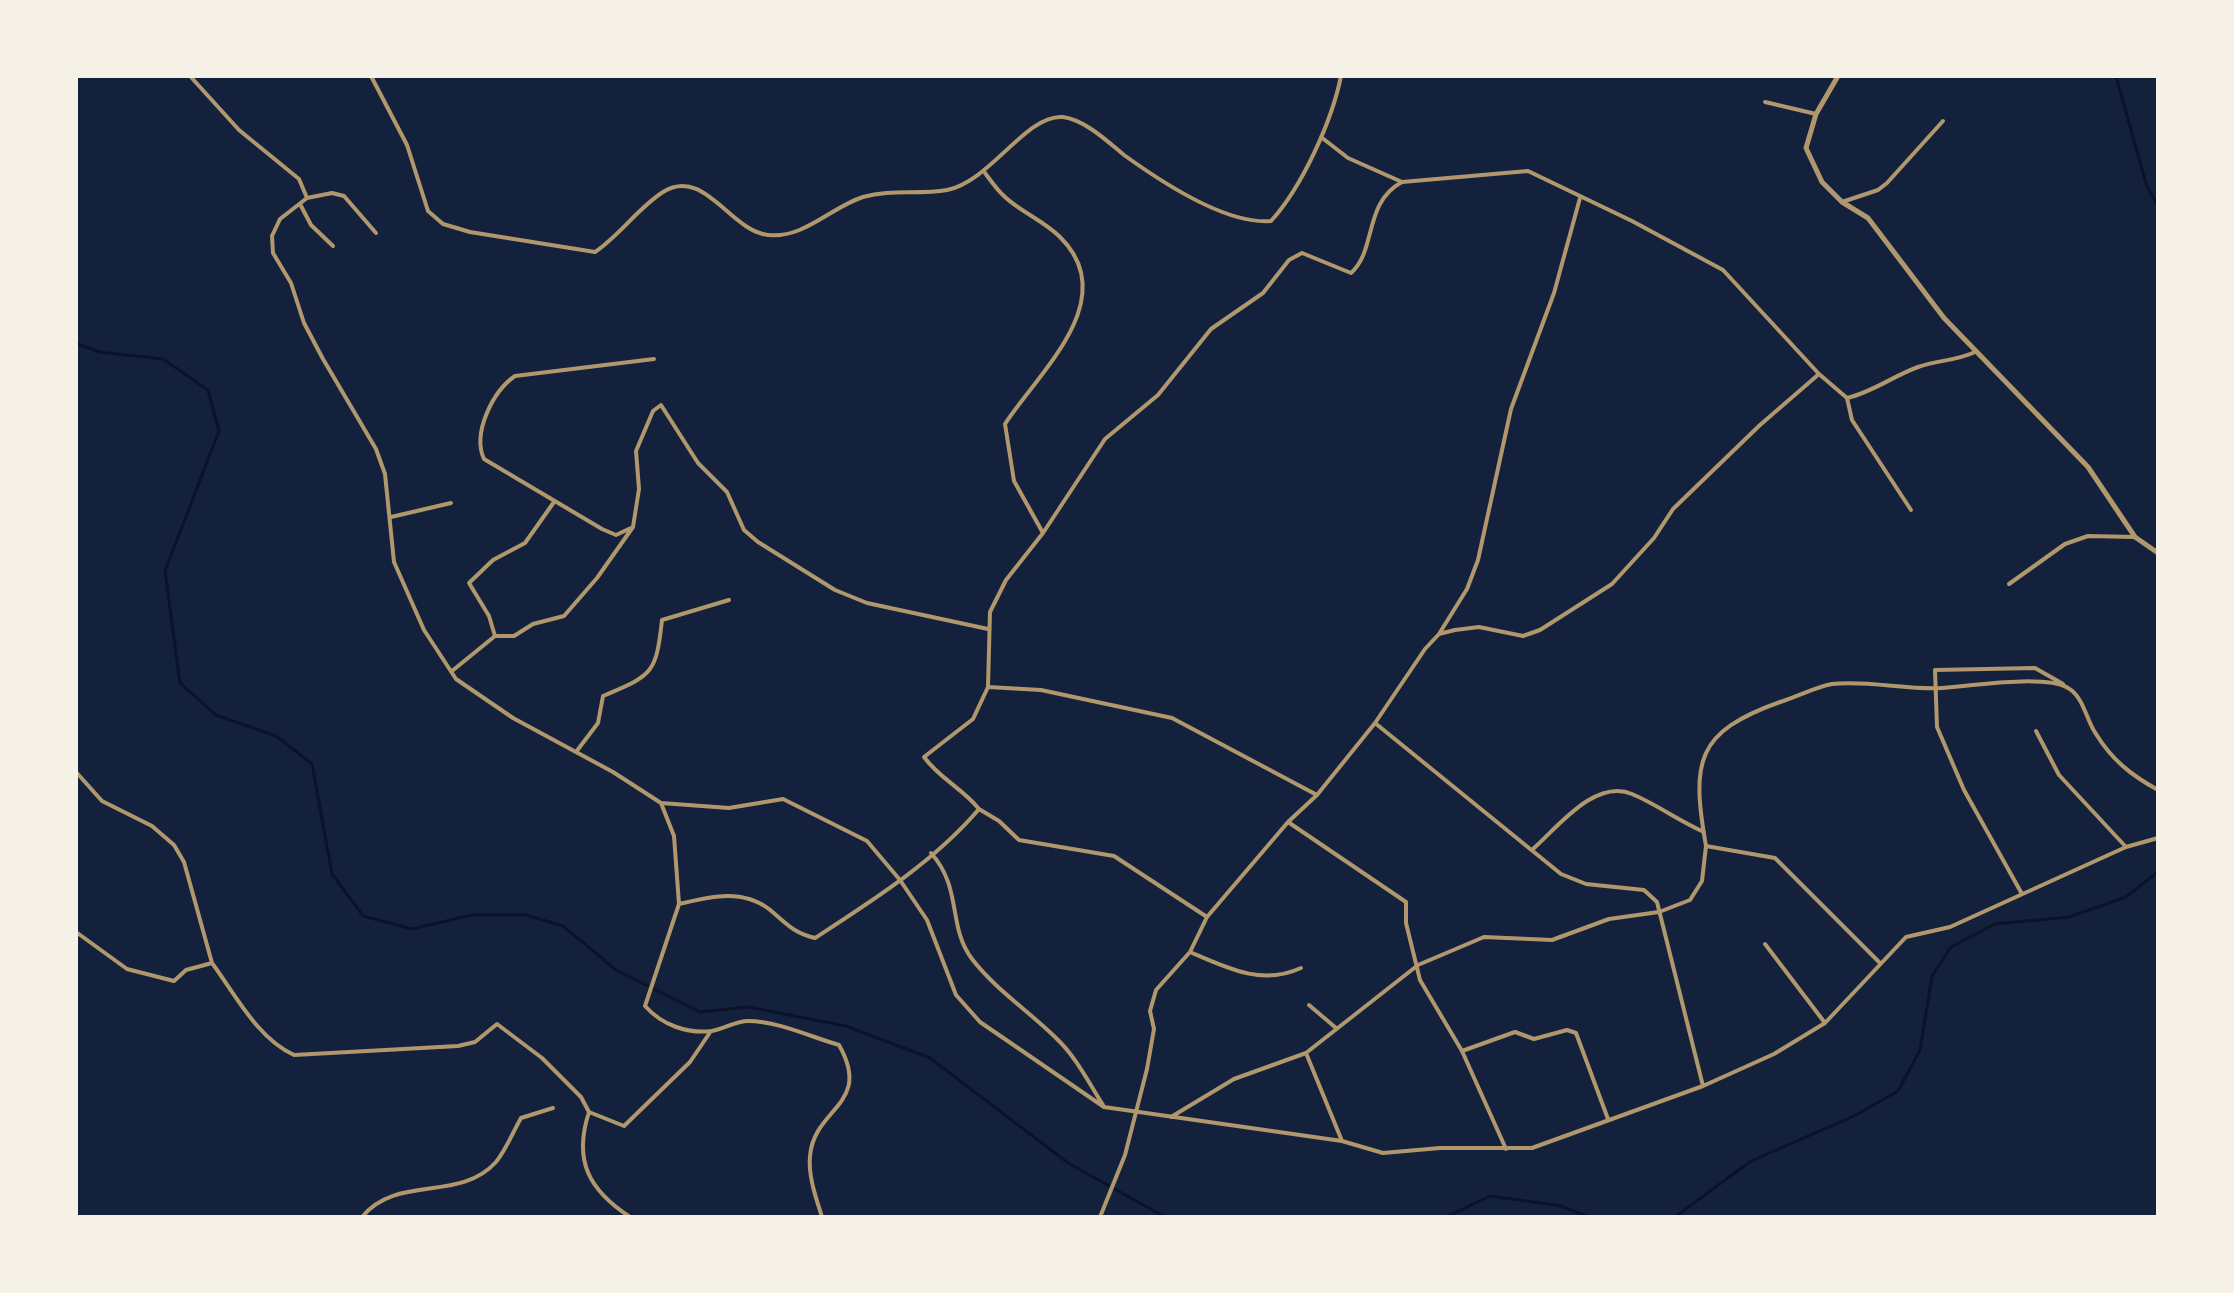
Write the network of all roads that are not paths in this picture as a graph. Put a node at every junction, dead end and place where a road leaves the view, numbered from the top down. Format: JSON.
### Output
{"nodes":[{"id":1,"x":190,"y":76,"type":"edge"},
{"id":2,"x":371,"y":76,"type":"edge"},
{"id":3,"x":1341,"y":76,"type":"edge"},
{"id":4,"x":1838,"y":76,"type":"edge"},
{"id":5,"x":1765,"y":102,"type":"dead end"},
{"id":6,"x":1816,"y":114,"type":"junction"},
{"id":7,"x":1943,"y":121,"type":"dead end"},
{"id":8,"x":1321,"y":137,"type":"junction"},
{"id":9,"x":985,"y":173,"type":"junction"},
{"id":10,"x":1402,"y":182,"type":"junction"},
{"id":11,"x":307,"y":198,"type":"junction"},
{"id":12,"x":1580,"y":198,"type":"junction"},
{"id":13,"x":1842,"y":202,"type":"junction"},
{"id":14,"x":300,"y":204,"type":"junction"},
{"id":15,"x":376,"y":233,"type":"dead end"},
{"id":16,"x":333,"y":246,"type":"dead end"},
{"id":17,"x":1975,"y":352,"type":"junction"},
{"id":18,"x":654,"y":359,"type":"dead end"},
{"id":19,"x":1819,"y":374,"type":"junction"},
{"id":20,"x":1847,"y":398,"type":"junction"},
{"id":21,"x":554,"y":502,"type":"junction"},
{"id":22,"x":451,"y":503,"type":"dead end"},
{"id":23,"x":1911,"y":510,"type":"dead end"},
{"id":24,"x":391,"y":517,"type":"junction"},
{"id":25,"x":633,"y":527,"type":"junction"},
{"id":26,"x":1043,"y":533,"type":"junction"},
{"id":27,"x":2135,"y":537,"type":"junction"},
{"id":28,"x":2158,"y":553,"type":"edge"},
{"id":29,"x":2009,"y":584,"type":"dead end"},
{"id":30,"x":729,"y":600,"type":"dead end"},
{"id":31,"x":988,"y":629,"type":"junction"},
{"id":32,"x":1439,"y":634,"type":"junction"},
{"id":33,"x":495,"y":636,"type":"junction"},
{"id":34,"x":452,"y":671,"type":"junction"},
{"id":35,"x":2066,"y":686,"type":"junction"},
{"id":36,"x":988,"y":687,"type":"junction"},
{"id":37,"x":1936,"y":688,"type":"junction"},
{"id":38,"x":1375,"y":723,"type":"junction"},
{"id":39,"x":2036,"y":731,"type":"dead end"},
{"id":40,"x":576,"y":752,"type":"junction"},
{"id":41,"x":76,"y":772,"type":"edge"},
{"id":42,"x":2158,"y":790,"type":"edge"},
{"id":43,"x":1317,"y":795,"type":"junction"},
{"id":44,"x":661,"y":803,"type":"junction"},
{"id":45,"x":979,"y":809,"type":"junction"},
{"id":46,"x":1288,"y":822,"type":"junction"},
{"id":47,"x":1704,"y":832,"type":"junction"},
{"id":48,"x":2158,"y":838,"type":"edge"},
{"id":49,"x":1706,"y":846,"type":"junction"},
{"id":50,"x":2126,"y":847,"type":"junction"},
{"id":51,"x":1533,"y":849,"type":"junction"},
{"id":52,"x":931,"y":853,"type":"junction"},
{"id":53,"x":900,"y":880,"type":"junction"},
{"id":54,"x":2022,"y":894,"type":"junction"},
{"id":55,"x":679,"y":904,"type":"junction"},
{"id":56,"x":1659,"y":912,"type":"junction"},
{"id":57,"x":1207,"y":917,"type":"junction"},
{"id":58,"x":76,"y":932,"type":"edge"},
{"id":59,"x":1765,"y":944,"type":"dead end"},
{"id":60,"x":1190,"y":952,"type":"junction"},
{"id":61,"x":1879,"y":962,"type":"junction"},
{"id":62,"x":212,"y":963,"type":"junction"},
{"id":63,"x":1418,"y":965,"type":"junction"},
{"id":64,"x":1301,"y":968,"type":"dead end"},
{"id":65,"x":1309,"y":1005,"type":"dead end"},
{"id":66,"x":1825,"y":1023,"type":"junction"},
{"id":67,"x":1336,"y":1028,"type":"junction"},
{"id":68,"x":711,"y":1031,"type":"junction"},
{"id":69,"x":1462,"y":1051,"type":"junction"},
{"id":70,"x":1306,"y":1053,"type":"junction"},
{"id":71,"x":1703,"y":1086,"type":"junction"},
{"id":72,"x":1104,"y":1107,"type":"junction"},
{"id":73,"x":553,"y":1108,"type":"dead end"},
{"id":74,"x":1134,"y":1111,"type":"junction"},
{"id":75,"x":589,"y":1112,"type":"junction"},
{"id":76,"x":1171,"y":1117,"type":"junction"},
{"id":77,"x":1608,"y":1119,"type":"junction"},
{"id":78,"x":1342,"y":1141,"type":"junction"},
{"id":79,"x":1506,"y":1149,"type":"junction"},
{"id":80,"x":362,"y":1217,"type":"edge"},
{"id":81,"x":630,"y":1217,"type":"edge"},
{"id":82,"x":822,"y":1217,"type":"edge"},
{"id":83,"x":1100,"y":1217,"type":"edge"}],
"edges":[{"from":1,"to":11,"type":"street"},
{"from":2,"to":9,"type":"street"},
{"from":3,"to":8,"type":"street"},
{"from":4,"to":6,"type":"street"},
{"from":5,"to":6,"type":"street"},
{"from":6,"to":13,"type":"street"},
{"from":7,"to":13,"type":"street"},
{"from":8,"to":9,"type":"street"},
{"from":8,"to":10,"type":"street"},
{"from":9,"to":26,"type":"street"},
{"from":10,"to":12,"type":"street"},
{"from":10,"to":26,"type":"street"},
{"from":11,"to":14,"type":"street"},
{"from":11,"to":15,"type":"street"},
{"from":12,"to":19,"type":"street"},
{"from":12,"to":32,"type":"street"},
{"from":13,"to":17,"type":"street"},
{"from":14,"to":16,"type":"street"},
{"from":14,"to":24,"type":"street"},
{"from":17,"to":20,"type":"street"},
{"from":17,"to":27,"type":"street"},
{"from":18,"to":21,"type":"street"},
{"from":19,"to":20,"type":"street"},
{"from":19,"to":32,"type":"street"},
{"from":20,"to":23,"type":"street"},
{"from":21,"to":25,"type":"street"},
{"from":21,"to":33,"type":"street"},
{"from":22,"to":24,"type":"street"},
{"from":24,"to":34,"type":"street"},
{"from":25,"to":31,"type":"street"},
{"from":25,"to":33,"type":"street"},
{"from":26,"to":31,"type":"street"},
{"from":27,"to":28,"type":"street"},
{"from":27,"to":29,"type":"street"},
{"from":30,"to":40,"type":"street"},
{"from":31,"to":36,"type":"street"},
{"from":32,"to":38,"type":"street"},
{"from":33,"to":34,"type":"street"},
{"from":34,"to":40,"type":"street"},
{"from":35,"to":37,"type":"street"},
{"from":35,"to":37,"type":"street"},
{"from":35,"to":42,"type":"street"},
{"from":36,"to":43,"type":"street"},
{"from":36,"to":45,"type":"street"},
{"from":37,"to":47,"type":"street"},
{"from":37,"to":54,"type":"street"},
{"from":38,"to":43,"type":"street"},
{"from":38,"to":51,"type":"street"},
{"from":39,"to":50,"type":"street"},
{"from":40,"to":44,"type":"street"},
{"from":41,"to":62,"type":"street"},
{"from":43,"to":46,"type":"street"},
{"from":44,"to":53,"type":"street"},
{"from":44,"to":55,"type":"street"},
{"from":45,"to":52,"type":"street"},
{"from":45,"to":57,"type":"street"},
{"from":46,"to":57,"type":"street"},
{"from":46,"to":63,"type":"street"},
{"from":47,"to":49,"type":"street"},
{"from":47,"to":51,"type":"street"},
{"from":48,"to":50,"type":"street"},
{"from":49,"to":56,"type":"street"},
{"from":49,"to":61,"type":"street"},
{"from":50,"to":54,"type":"street"},
{"from":51,"to":56,"type":"street"},
{"from":52,"to":53,"type":"street"},
{"from":52,"to":72,"type":"street"},
{"from":53,"to":55,"type":"street"},
{"from":53,"to":72,"type":"street"},
{"from":54,"to":61,"type":"street"},
{"from":55,"to":68,"type":"street"},
{"from":56,"to":63,"type":"street"},
{"from":56,"to":71,"type":"street"},
{"from":57,"to":60,"type":"street"},
{"from":58,"to":62,"type":"street"},
{"from":59,"to":66,"type":"street"},
{"from":60,"to":64,"type":"street"},
{"from":60,"to":74,"type":"street"},
{"from":61,"to":66,"type":"street"},
{"from":62,"to":75,"type":"street"},
{"from":63,"to":67,"type":"street"},
{"from":63,"to":69,"type":"street"},
{"from":65,"to":67,"type":"street"},
{"from":66,"to":71,"type":"street"},
{"from":67,"to":70,"type":"street"},
{"from":68,"to":75,"type":"street"},
{"from":68,"to":82,"type":"street"},
{"from":69,"to":77,"type":"street"},
{"from":69,"to":79,"type":"street"},
{"from":70,"to":76,"type":"street"},
{"from":70,"to":78,"type":"street"},
{"from":71,"to":77,"type":"street"},
{"from":72,"to":74,"type":"street"},
{"from":73,"to":80,"type":"street"},
{"from":74,"to":76,"type":"street"},
{"from":74,"to":83,"type":"street"},
{"from":75,"to":81,"type":"street"},
{"from":76,"to":78,"type":"street"},
{"from":77,"to":79,"type":"street"},
{"from":78,"to":79,"type":"street"}]}
